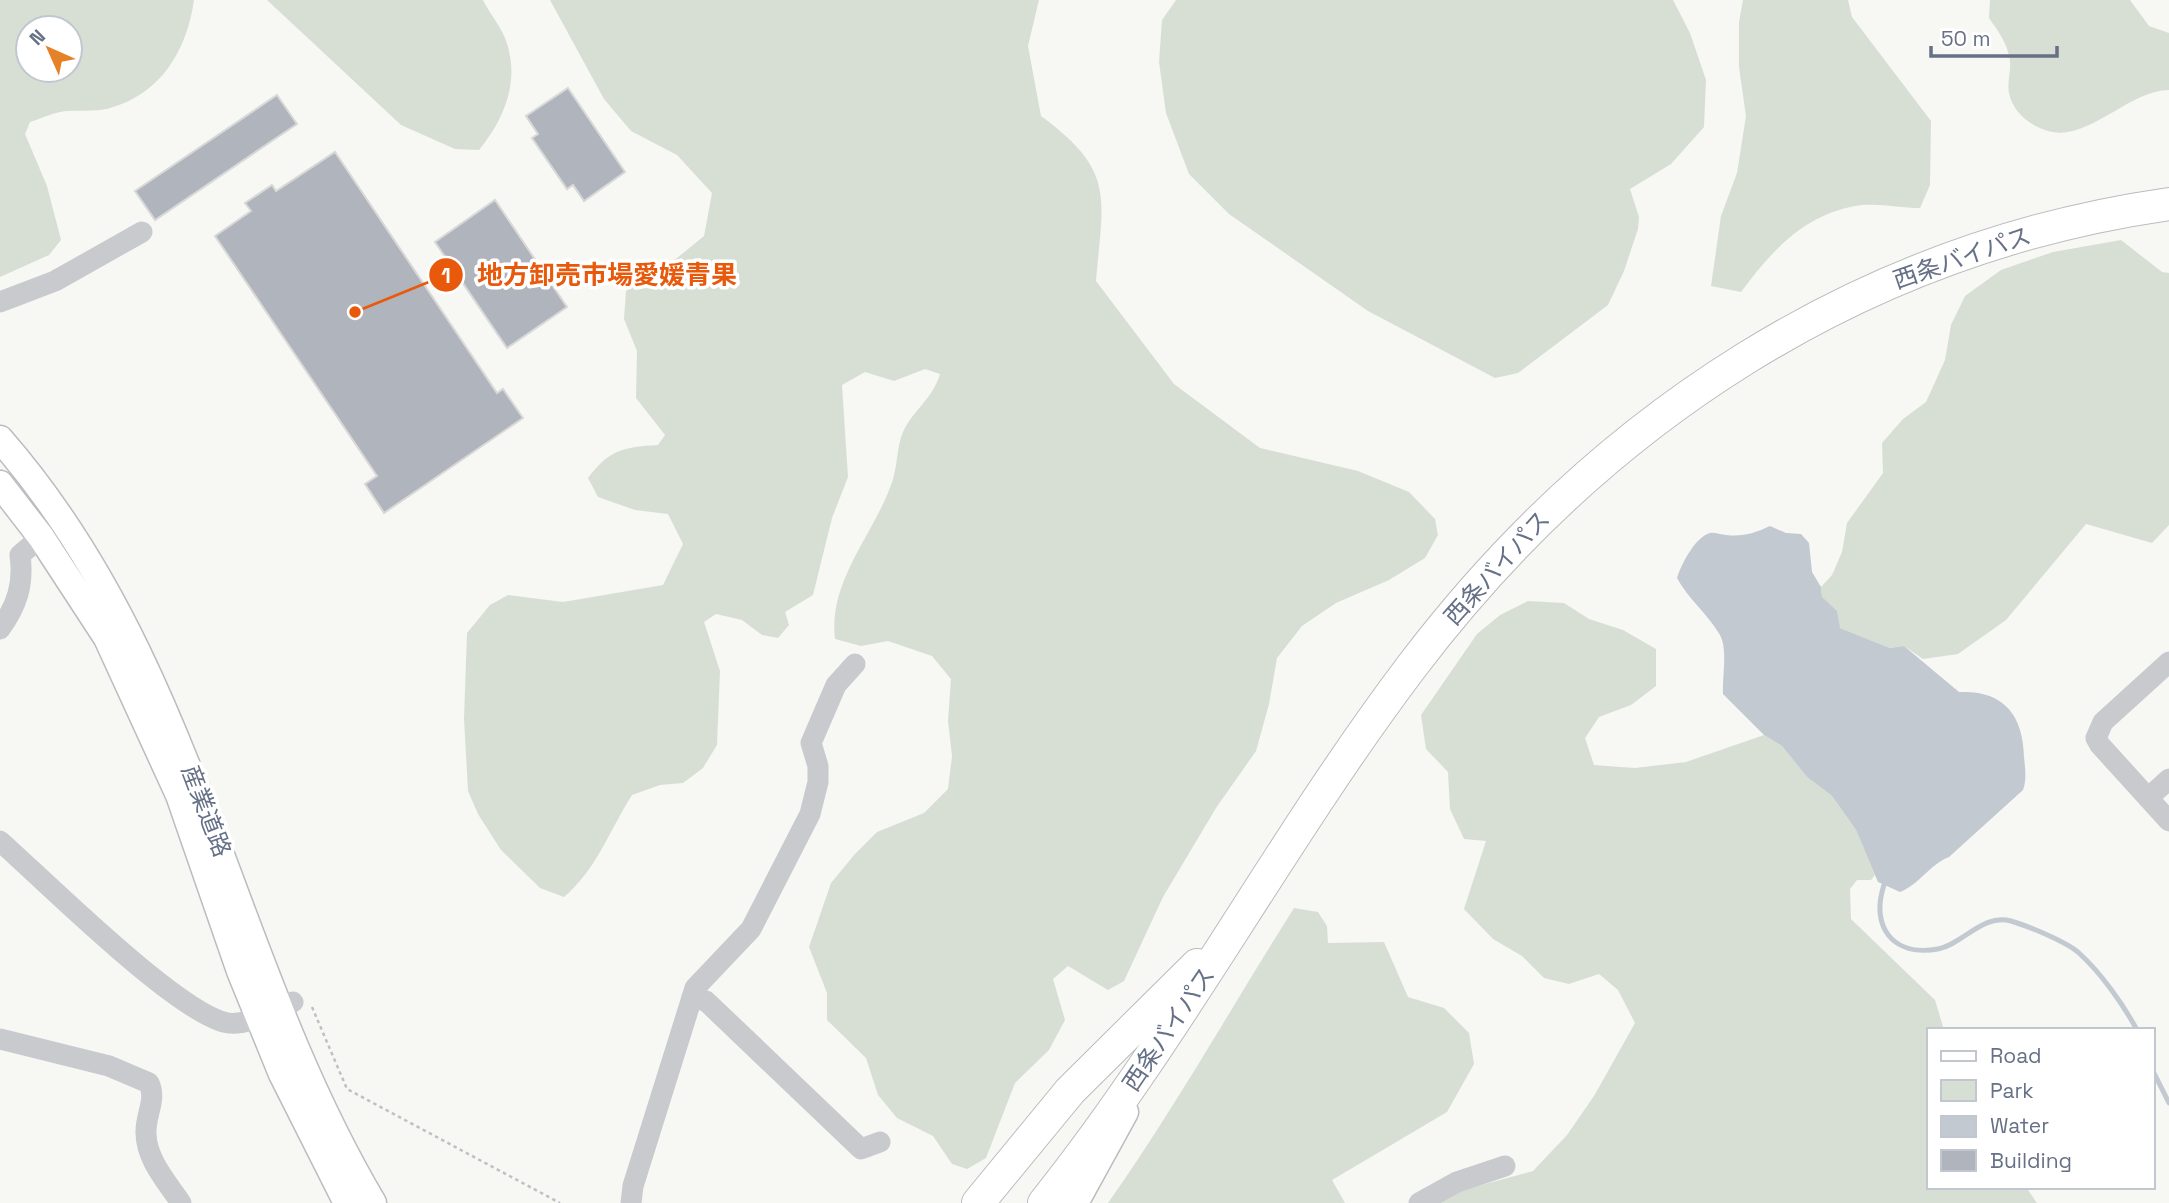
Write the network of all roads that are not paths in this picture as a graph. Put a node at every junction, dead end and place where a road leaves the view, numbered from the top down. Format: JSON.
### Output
{"nodes":[{"id":1,"x":2169,"y":204,"type":"edge"},
{"id":2,"x":142,"y":232,"type":"dead end"},
{"id":3,"x":0,"y":302,"type":"edge"},
{"id":4,"x":0,"y":439,"type":"edge"},
{"id":5,"x":0,"y":484,"type":"edge"},
{"id":6,"x":41,"y":537,"type":"junction"},
{"id":7,"x":0,"y":629,"type":"edge"},
{"id":8,"x":2169,"y":662,"type":"edge"},
{"id":9,"x":855,"y":664,"type":"dead end"},
{"id":10,"x":2169,"y":779,"type":"edge"},
{"id":11,"x":2148,"y":798,"type":"junction"},
{"id":12,"x":2169,"y":821,"type":"edge"},
{"id":13,"x":0,"y":841,"type":"edge"},
{"id":14,"x":1240,"y":923,"type":"junction"},
{"id":15,"x":692,"y":998,"type":"junction"},
{"id":16,"x":277,"y":1009,"type":"junction"},
{"id":17,"x":0,"y":1039,"type":"edge"},
{"id":18,"x":1151,"y":1060,"type":"junction"},
{"id":19,"x":880,"y":1142,"type":"dead end"},
{"id":20,"x":1505,"y":1166,"type":"dead end"},
{"id":21,"x":181,"y":1203,"type":"edge"},
{"id":22,"x":346,"y":1203,"type":"edge"},
{"id":23,"x":373,"y":1203,"type":"edge"},
{"id":24,"x":631,"y":1203,"type":"edge"},
{"id":25,"x":978,"y":1203,"type":"edge"},
{"id":26,"x":1044,"y":1203,"type":"edge"},
{"id":27,"x":1075,"y":1203,"type":"edge"},
{"id":28,"x":1419,"y":1203,"type":"edge"}],
"edges":[{"from":1,"to":14,"type":"highway","name":"西条バイパス"},
{"from":2,"to":3,"type":"street"},
{"from":4,"to":16,"type":"main road","name":"産業道路"},
{"from":5,"to":6,"type":"main road","name":"産業道路"},
{"from":6,"to":7,"type":"street"},
{"from":6,"to":16,"type":"main road","name":"産業道路"},
{"from":8,"to":11,"type":"street"},
{"from":9,"to":15,"type":"street"},
{"from":10,"to":11,"type":"street"},
{"from":11,"to":12,"type":"street"},
{"from":13,"to":16,"type":"street"},
{"from":14,"to":18,"type":"highway","name":"西条バイパス"},
{"from":14,"to":25,"type":"highway"},
{"from":15,"to":19,"type":"street"},
{"from":15,"to":24,"type":"street"},
{"from":16,"to":22,"type":"main road","name":"産業道路"},
{"from":16,"to":23,"type":"main road","name":"産業道路"},
{"from":17,"to":21,"type":"street"},
{"from":18,"to":26,"type":"highway","name":"西条バイパス"},
{"from":18,"to":27,"type":"main road"},
{"from":20,"to":28,"type":"street"}]}
